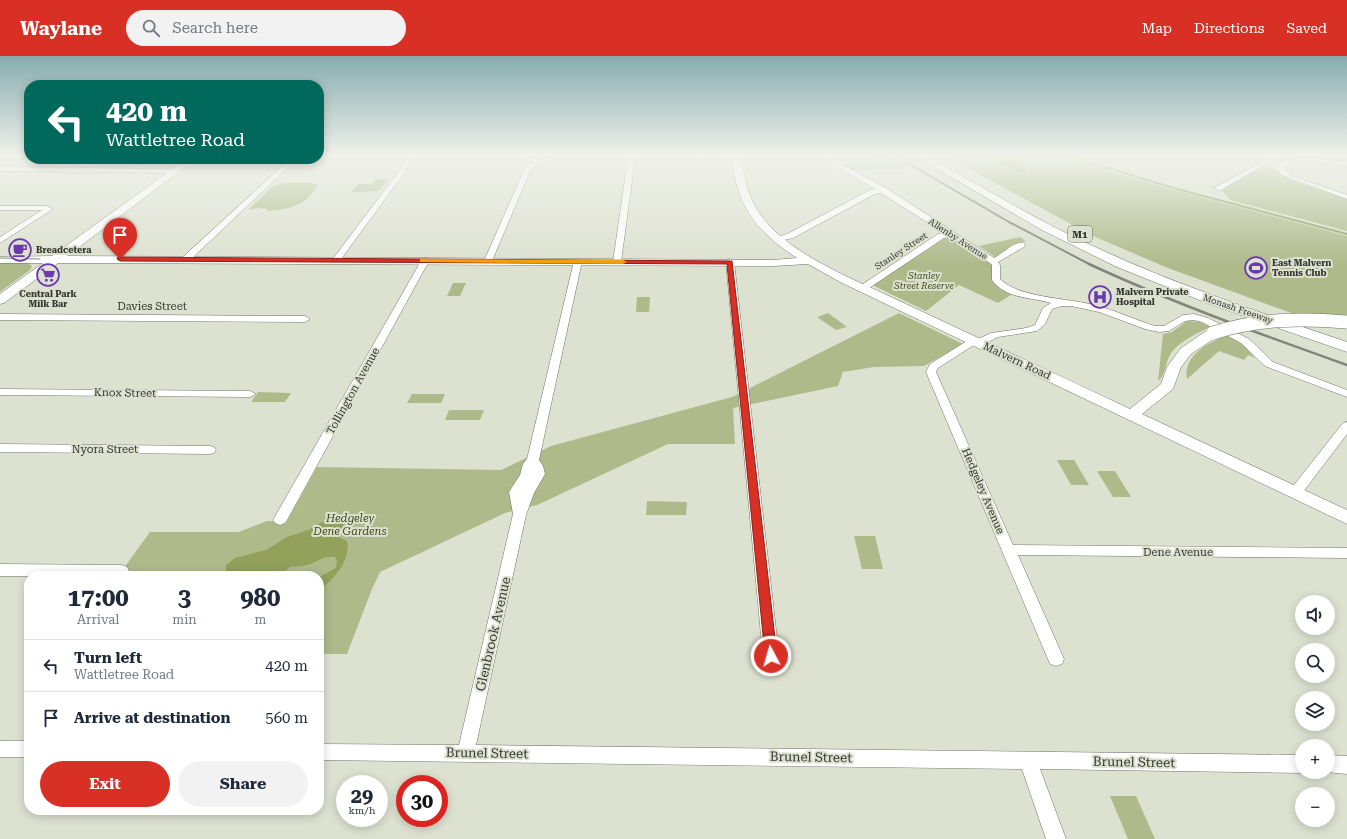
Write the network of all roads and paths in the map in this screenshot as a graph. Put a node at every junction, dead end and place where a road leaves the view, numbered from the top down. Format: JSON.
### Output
{"nodes":[{"id":1,"x":148,"y":192,"type":"edge"},
{"id":2,"x":259,"y":192,"type":"edge"},
{"id":3,"x":387,"y":192,"type":"edge"},
{"id":4,"x":518,"y":192,"type":"edge"},
{"id":5,"x":627,"y":192,"type":"edge"},
{"id":6,"x":744,"y":192,"type":"edge"},
{"id":7,"x":875,"y":192,"type":"edge"},
{"id":8,"x":885,"y":192,"type":"edge"},
{"id":9,"x":982,"y":192,"type":"edge"},
{"id":10,"x":1000,"y":192,"type":"edge"},
{"id":11,"x":1331,"y":192,"type":"edge"},
{"id":12,"x":1347,"y":197,"type":"edge"},
{"id":13,"x":0,"y":208,"type":"edge"},
{"id":14,"x":950,"y":234,"type":"junction"},
{"id":15,"x":779,"y":240,"type":"junction"},
{"id":16,"x":0,"y":241,"type":"edge"},
{"id":17,"x":1021,"y":245,"type":"dead end"},
{"id":18,"x":0,"y":258,"type":"edge"},
{"id":19,"x":57,"y":259,"type":"junction"},
{"id":20,"x":186,"y":259,"type":"junction"},
{"id":21,"x":336,"y":260,"type":"junction"},
{"id":22,"x":425,"y":260,"type":"junction"},
{"id":23,"x":488,"y":261,"type":"junction"},
{"id":24,"x":993,"y":261,"type":"junction"},
{"id":25,"x":578,"y":262,"type":"junction"},
{"id":26,"x":617,"y":262,"type":"junction"},
{"id":27,"x":730,"y":262,"type":"junction"},
{"id":28,"x":812,"y":263,"type":"junction"},
{"id":29,"x":863,"y":288,"type":"junction"},
{"id":30,"x":0,"y":300,"type":"edge"},
{"id":31,"x":1048,"y":302,"type":"junction"},
{"id":32,"x":0,"y":317,"type":"edge"},
{"id":33,"x":305,"y":319,"type":"dead end"},
{"id":34,"x":1347,"y":322,"type":"edge"},
{"id":35,"x":1347,"y":337,"type":"edge"},
{"id":36,"x":976,"y":342,"type":"junction"},
{"id":37,"x":1347,"y":346,"type":"edge"},
{"id":38,"x":0,"y":392,"type":"edge"},
{"id":39,"x":250,"y":394,"type":"dead end"},
{"id":40,"x":1347,"y":394,"type":"edge"},
{"id":41,"x":1131,"y":416,"type":"junction"},
{"id":42,"x":1347,"y":426,"type":"edge"},
{"id":43,"x":0,"y":448,"type":"edge"},
{"id":44,"x":210,"y":450,"type":"dead end"},
{"id":45,"x":1295,"y":493,"type":"junction"},
{"id":46,"x":1347,"y":518,"type":"edge"},
{"id":47,"x":280,"y":520,"type":"dead end"},
{"id":48,"x":1009,"y":550,"type":"junction"},
{"id":49,"x":1347,"y":553,"type":"edge"},
{"id":50,"x":0,"y":570,"type":"edge"},
{"id":51,"x":122,"y":571,"type":"dead end"},
{"id":52,"x":771,"y":656,"type":"dead end"},
{"id":53,"x":1056,"y":659,"type":"dead end"},
{"id":54,"x":0,"y":749,"type":"edge"},
{"id":55,"x":24,"y":749,"type":"edge"},
{"id":56,"x":324,"y":752,"type":"edge"},
{"id":57,"x":466,"y":753,"type":"junction"},
{"id":58,"x":1028,"y":760,"type":"junction"},
{"id":59,"x":1295,"y":764,"type":"edge"},
{"id":60,"x":1335,"y":764,"type":"edge"},
{"id":61,"x":1347,"y":765,"type":"edge"},
{"id":62,"x":1056,"y":839,"type":"edge"}],
"edges":[{"from":1,"to":19,"type":"main road"},
{"from":2,"to":20,"type":"street"},
{"from":3,"to":21,"type":"street"},
{"from":4,"to":23,"type":"street"},
{"from":5,"to":26,"type":"street"},
{"from":6,"to":15,"type":"main road","name":"Malvern Road"},
{"from":7,"to":15,"type":"street"},
{"from":8,"to":14,"type":"street","name":"Allenby Avenue"},
{"from":9,"to":37,"type":"highway","name":"Monash Freeway","number":"M1"},
{"from":10,"to":35,"type":"highway","name":"Monash Freeway","number":"M1"},
{"from":11,"to":12,"type":"street"},
{"from":13,"to":16,"type":"street"},
{"from":14,"to":24,"type":"street","name":"Allenby Avenue"},
{"from":14,"to":29,"type":"street","name":"Stanley Street"},
{"from":15,"to":28,"type":"main road","name":"Malvern Road"},
{"from":17,"to":24,"type":"street","name":"Allenby Avenue"},
{"from":18,"to":19,"type":"main road"},
{"from":19,"to":20,"type":"main road"},
{"from":19,"to":30,"type":"main road"},
{"from":20,"to":21,"type":"main road"},
{"from":21,"to":22,"type":"main road"},
{"from":22,"to":23,"type":"main road"},
{"from":22,"to":47,"type":"street","name":"Tollington Avenue"},
{"from":23,"to":25,"type":"main road"},
{"from":24,"to":31,"type":"street","name":"Allenby Avenue"},
{"from":25,"to":26,"type":"main road"},
{"from":25,"to":57,"type":"street","name":"Glenbrook Avenue"},
{"from":26,"to":27,"type":"main road"},
{"from":27,"to":28,"type":"main road"},
{"from":27,"to":52,"type":"street"},
{"from":28,"to":29,"type":"main road","name":"Malvern Road"},
{"from":29,"to":36,"type":"main road","name":"Malvern Road"},
{"from":31,"to":36,"type":"street"},
{"from":31,"to":40,"type":"street"},
{"from":32,"to":33,"type":"street","name":"Davies Street"},
{"from":34,"to":41,"type":"main road","bridge":true},
{"from":36,"to":41,"type":"main road","name":"Malvern Road"},
{"from":36,"to":48,"type":"street","name":"Hedgeley Avenue"},
{"from":38,"to":39,"type":"street","name":"Knox Street"},
{"from":41,"to":45,"type":"main road","name":"Malvern Road"},
{"from":42,"to":45,"type":"street"},
{"from":43,"to":44,"type":"street","name":"Nyora Street"},
{"from":45,"to":46,"type":"main road","name":"Malvern Road"},
{"from":48,"to":49,"type":"street","name":"Dene Avenue"},
{"from":48,"to":53,"type":"street","name":"Hedgeley Avenue"},
{"from":50,"to":51,"type":"street"},
{"from":54,"to":55,"type":"street"},
{"from":56,"to":57,"type":"street","name":"Brunel Street"},
{"from":57,"to":58,"type":"street","name":"Brunel Street"},
{"from":58,"to":59,"type":"street","name":"Brunel Street"},
{"from":58,"to":62,"type":"street"},
{"from":60,"to":61,"type":"street"}]}
